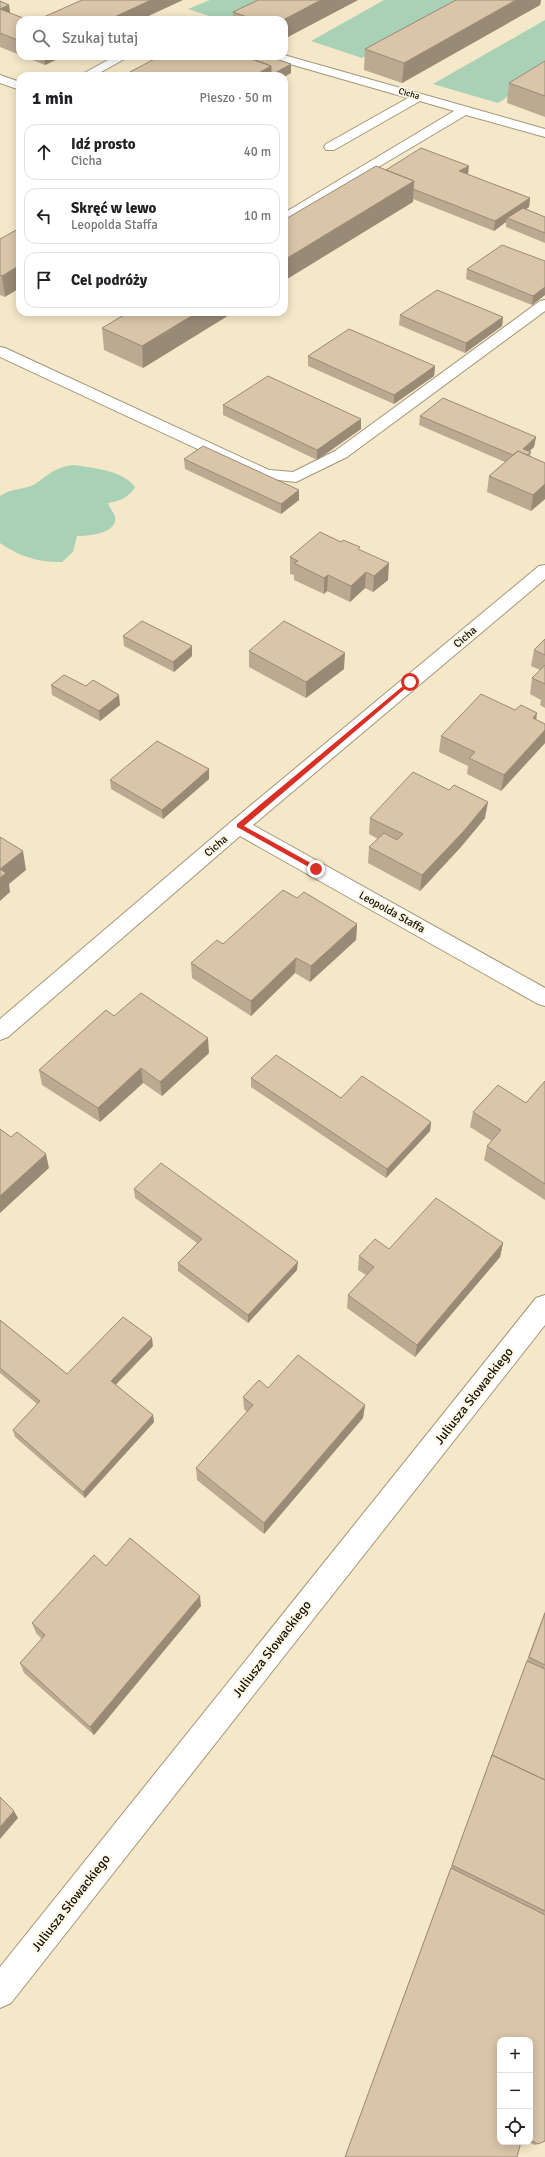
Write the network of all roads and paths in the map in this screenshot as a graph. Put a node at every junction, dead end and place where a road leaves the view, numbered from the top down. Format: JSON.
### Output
{"nodes":[{"id":1,"x":116,"y":60,"type":"edge"},
{"id":2,"x":287,"y":60,"type":"edge"},
{"id":3,"x":93,"y":72,"type":"edge"},
{"id":4,"x":0,"y":79,"type":"edge"},
{"id":5,"x":16,"y":85,"type":"edge"},
{"id":6,"x":419,"y":97,"type":"junction"},
{"id":7,"x":465,"y":110,"type":"junction"},
{"id":8,"x":545,"y":133,"type":"edge"},
{"id":9,"x":330,"y":148,"type":"dead end"},
{"id":10,"x":288,"y":217,"type":"edge"},
{"id":11,"x":545,"y":304,"type":"edge"},
{"id":12,"x":0,"y":352,"type":"edge"},
{"id":13,"x":545,"y":570,"type":"edge"},
{"id":14,"x":239,"y":826,"type":"junction"},
{"id":15,"x":545,"y":998,"type":"edge"},
{"id":16,"x":0,"y":1031,"type":"edge"},
{"id":17,"x":545,"y":1306,"type":"edge"},
{"id":18,"x":0,"y":1992,"type":"edge"}],
"edges":[{"from":1,"to":3,"type":"street"},
{"from":2,"to":6,"type":"street","name":"Cicha"},
{"from":4,"to":5,"type":"street"},
{"from":6,"to":7,"type":"street","name":"Cicha"},
{"from":6,"to":9,"type":"street"},
{"from":7,"to":8,"type":"street","name":"Cicha"},
{"from":7,"to":10,"type":"street"},
{"from":11,"to":12,"type":"street"},
{"from":13,"to":14,"type":"street","name":"Cicha"},
{"from":14,"to":15,"type":"street","name":"Leopolda Staffa"},
{"from":14,"to":16,"type":"street","name":"Cicha"},
{"from":17,"to":18,"type":"street","name":"Juliusza Słowackiego"}]}
